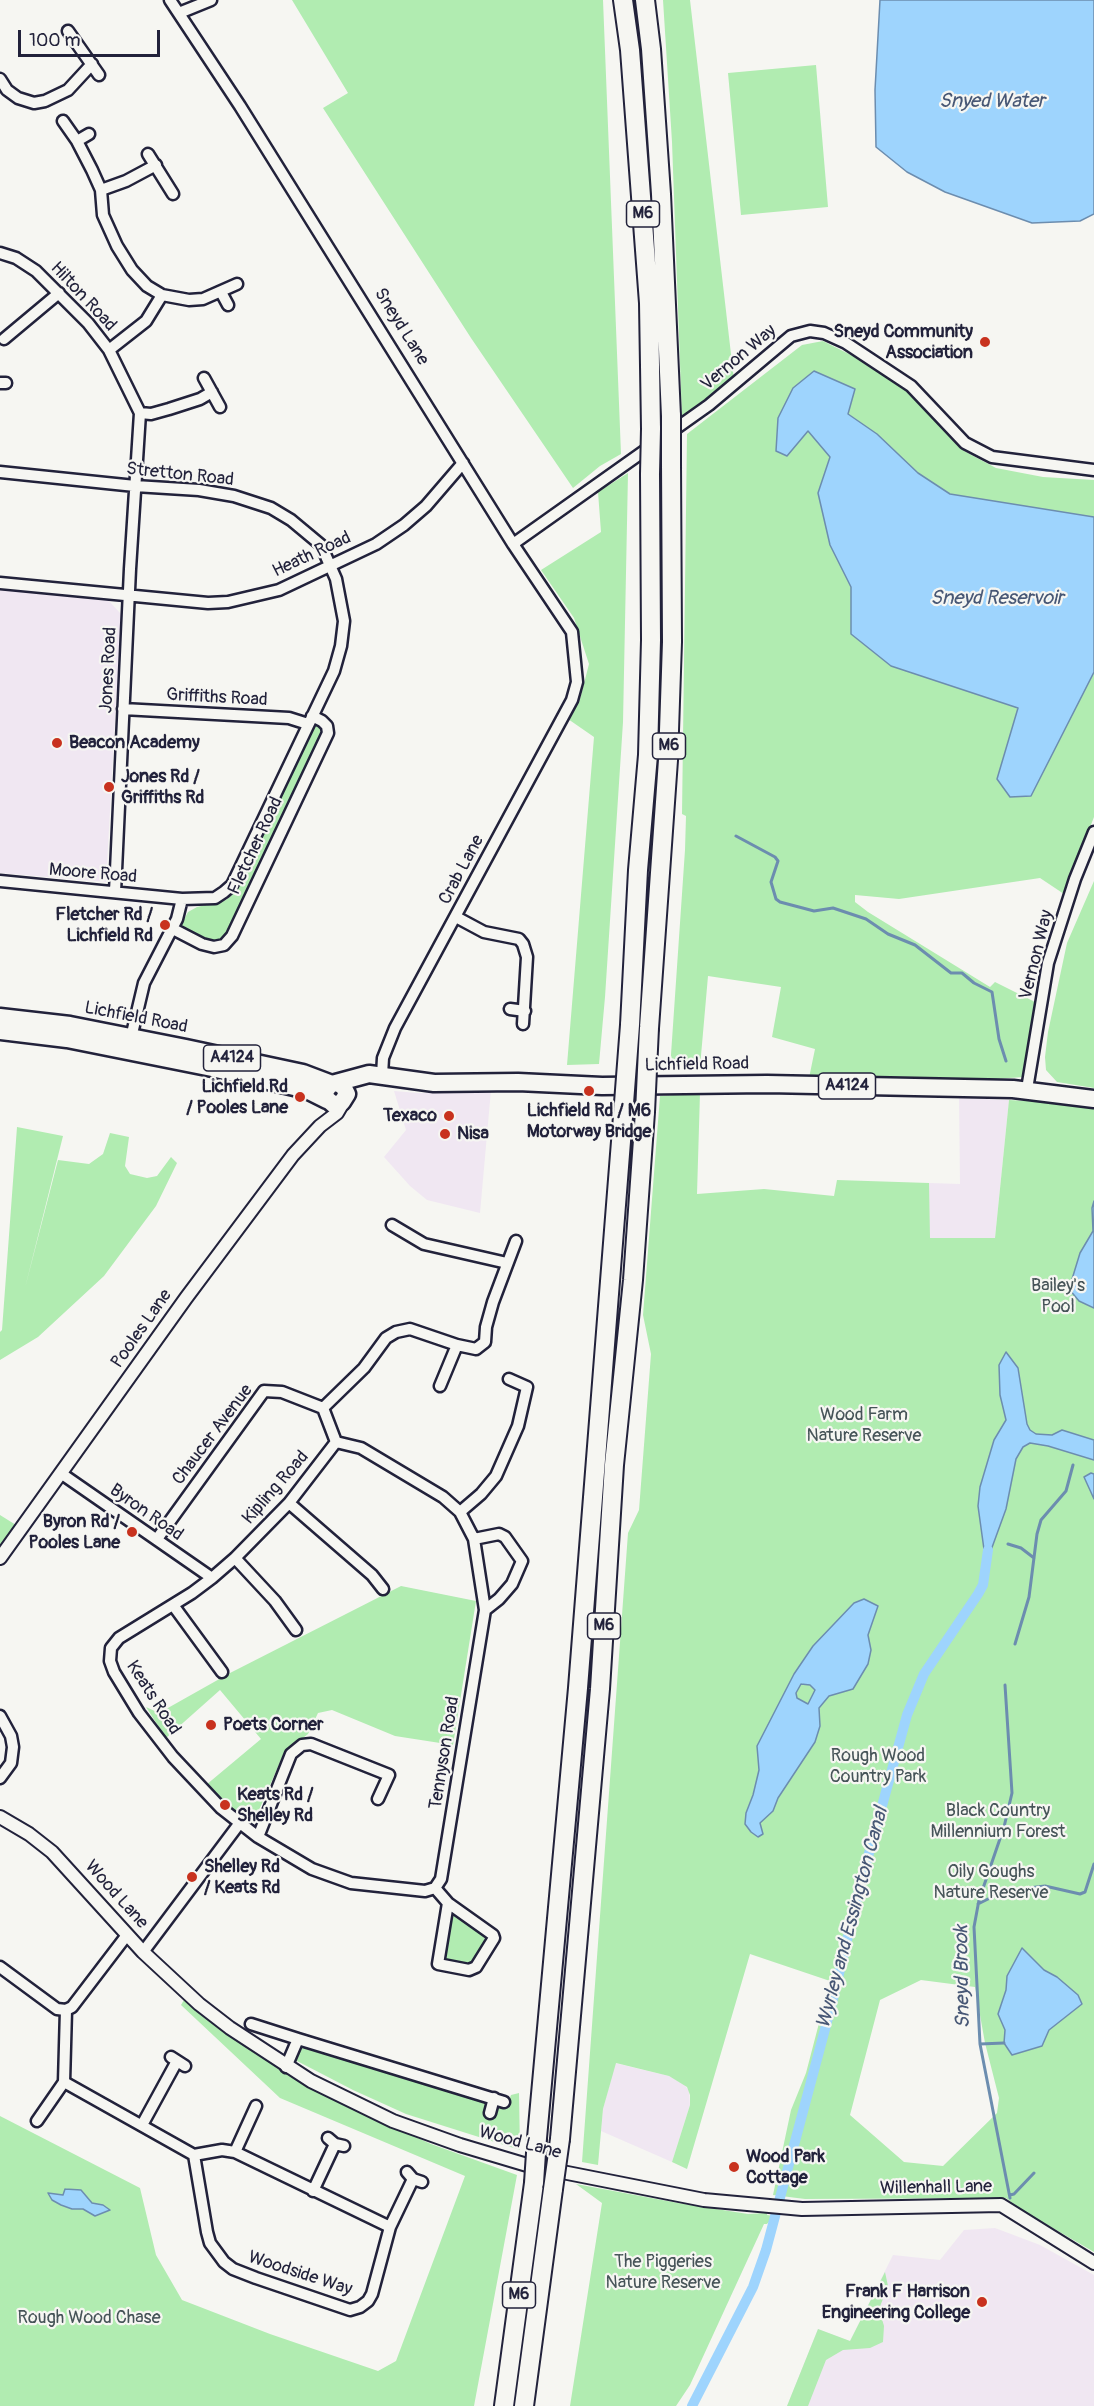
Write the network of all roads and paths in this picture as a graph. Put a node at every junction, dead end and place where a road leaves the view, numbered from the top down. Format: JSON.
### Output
{"nodes":[{"id":1,"x":170,"y":0,"type":"edge"},
{"id":2,"x":211,"y":0,"type":"edge"},
{"id":3,"x":623,"y":0,"type":"edge"},
{"id":4,"x":645,"y":0,"type":"edge"},
{"id":5,"x":179,"y":13,"type":"junction"},
{"id":6,"x":68,"y":31,"type":"dead end"},
{"id":7,"x":92,"y":64,"type":"junction"},
{"id":8,"x":99,"y":75,"type":"dead end"},
{"id":9,"x":0,"y":80,"type":"edge"},
{"id":10,"x":63,"y":121,"type":"dead end"},
{"id":11,"x":89,"y":134,"type":"dead end"},
{"id":12,"x":77,"y":141,"type":"junction"},
{"id":13,"x":148,"y":154,"type":"dead end"},
{"id":14,"x":156,"y":165,"type":"junction"},
{"id":15,"x":101,"y":190,"type":"junction"},
{"id":16,"x":173,"y":194,"type":"dead end"},
{"id":17,"x":0,"y":253,"type":"edge"},
{"id":18,"x":237,"y":284,"type":"dead end"},
{"id":19,"x":221,"y":292,"type":"junction"},
{"id":20,"x":59,"y":293,"type":"junction"},
{"id":21,"x":162,"y":295,"type":"junction"},
{"id":22,"x":228,"y":305,"type":"dead end"},
{"id":23,"x":1,"y":338,"type":"edge"},
{"id":24,"x":109,"y":350,"type":"junction"},
{"id":25,"x":204,"y":378,"type":"dead end"},
{"id":26,"x":212,"y":392,"type":"junction"},
{"id":27,"x":220,"y":407,"type":"dead end"},
{"id":28,"x":140,"y":413,"type":"junction"},
{"id":29,"x":463,"y":463,"type":"junction"},
{"id":30,"x":1094,"y":470,"type":"edge"},
{"id":31,"x":0,"y":472,"type":"edge"},
{"id":32,"x":135,"y":486,"type":"junction"},
{"id":33,"x":513,"y":544,"type":"junction"},
{"id":34,"x":332,"y":565,"type":"junction"},
{"id":35,"x":0,"y":583,"type":"edge"},
{"id":36,"x":130,"y":597,"type":"junction"},
{"id":37,"x":577,"y":682,"type":"joint"},
{"id":38,"x":123,"y":709,"type":"junction"},
{"id":39,"x":310,"y":720,"type":"junction"},
{"id":40,"x":1094,"y":832,"type":"edge"},
{"id":41,"x":0,"y":881,"type":"edge"},
{"id":42,"x":115,"y":892,"type":"junction"},
{"id":43,"x":182,"y":899,"type":"junction"},
{"id":44,"x":456,"y":917,"type":"junction"},
{"id":45,"x":173,"y":929,"type":"junction"},
{"id":46,"x":510,"y":1009,"type":"dead end"},
{"id":47,"x":525,"y":1011,"type":"junction"},
{"id":48,"x":0,"y":1017,"type":"edge"},
{"id":49,"x":524,"y":1024,"type":"dead end"},
{"id":50,"x":0,"y":1031,"type":"edge"},
{"id":51,"x":129,"y":1044,"type":"junction"},
{"id":52,"x":382,"y":1075,"type":"junction"},
{"id":53,"x":1020,"y":1089,"type":"junction"},
{"id":54,"x":336,"y":1095,"type":"junction"},
{"id":55,"x":1094,"y":1099,"type":"edge"},
{"id":56,"x":392,"y":1225,"type":"dead end"},
{"id":57,"x":516,"y":1241,"type":"dead end"},
{"id":58,"x":507,"y":1263,"type":"junction"},
{"id":59,"x":457,"y":1345,"type":"junction"},
{"id":60,"x":509,"y":1379,"type":"dead end"},
{"id":61,"x":440,"y":1386,"type":"dead end"},
{"id":62,"x":323,"y":1408,"type":"junction"},
{"id":63,"x":336,"y":1442,"type":"junction"},
{"id":64,"x":62,"y":1474,"type":"junction"},
{"id":65,"x":289,"y":1503,"type":"junction"},
{"id":66,"x":460,"y":1512,"type":"junction"},
{"id":67,"x":157,"y":1539,"type":"junction"},
{"id":68,"x":474,"y":1539,"type":"junction"},
{"id":69,"x":0,"y":1558,"type":"edge"},
{"id":70,"x":235,"y":1558,"type":"junction"},
{"id":71,"x":212,"y":1578,"type":"junction"},
{"id":72,"x":383,"y":1589,"type":"dead end"},
{"id":73,"x":173,"y":1605,"type":"junction"},
{"id":74,"x":485,"y":1610,"type":"junction"},
{"id":75,"x":296,"y":1630,"type":"dead end"},
{"id":76,"x":222,"y":1672,"type":"dead end"},
{"id":77,"x":1,"y":1720,"type":"edge"},
{"id":78,"x":0,"y":1778,"type":"edge"},
{"id":79,"x":378,"y":1799,"type":"dead end"},
{"id":80,"x":0,"y":1817,"type":"edge"},
{"id":81,"x":239,"y":1824,"type":"junction"},
{"id":82,"x":258,"y":1837,"type":"junction"},
{"id":83,"x":430,"y":1890,"type":"junction"},
{"id":84,"x":448,"y":1903,"type":"junction"},
{"id":85,"x":127,"y":1935,"type":"junction"},
{"id":86,"x":143,"y":1952,"type":"junction"},
{"id":87,"x":0,"y":1967,"type":"edge"},
{"id":88,"x":66,"y":2010,"type":"junction"},
{"id":89,"x":251,"y":2024,"type":"dead end"},
{"id":90,"x":298,"y":2039,"type":"junction"},
{"id":91,"x":178,"y":2061,"type":"dead end"},
{"id":92,"x":286,"y":2067,"type":"junction"},
{"id":93,"x":64,"y":2082,"type":"junction"},
{"id":94,"x":257,"y":2105,"type":"dead end"},
{"id":95,"x":490,"y":2113,"type":"dead end"},
{"id":96,"x":37,"y":2121,"type":"dead end"},
{"id":97,"x":142,"y":2125,"type":"junction"},
{"id":98,"x":336,"y":2143,"type":"dead end"},
{"id":99,"x":235,"y":2152,"type":"junction"},
{"id":100,"x":194,"y":2154,"type":"junction"},
{"id":101,"x":414,"y":2178,"type":"dead end"},
{"id":102,"x":313,"y":2191,"type":"junction"},
{"id":103,"x":798,"y":2208,"type":"joint"},
{"id":104,"x":390,"y":2227,"type":"junction"},
{"id":105,"x":1094,"y":2263,"type":"edge"},
{"id":106,"x":504,"y":2406,"type":"edge"},
{"id":107,"x":524,"y":2406,"type":"edge"}],
"edges":[{"from":1,"to":5,"type":"street","name":"Sneyd Lane"},
{"from":2,"to":5,"type":"street"},
{"from":3,"to":106,"type":"highway","number":"M6","bridge":true},
{"from":4,"to":107,"type":"highway","number":"M6","bridge":true},
{"from":5,"to":29,"type":"street","name":"Sneyd Lane"},
{"from":6,"to":7,"type":"street"},
{"from":7,"to":8,"type":"street"},
{"from":7,"to":9,"type":"street"},
{"from":10,"to":12,"type":"street"},
{"from":11,"to":12,"type":"street"},
{"from":12,"to":15,"type":"street"},
{"from":13,"to":14,"type":"street"},
{"from":14,"to":15,"type":"street"},
{"from":14,"to":16,"type":"street"},
{"from":15,"to":21,"type":"street"},
{"from":17,"to":20,"type":"street","name":"Hilton Road"},
{"from":18,"to":19,"type":"street"},
{"from":19,"to":21,"type":"street"},
{"from":19,"to":22,"type":"street"},
{"from":20,"to":23,"type":"street"},
{"from":20,"to":24,"type":"street","name":"Hilton Road"},
{"from":21,"to":24,"type":"street"},
{"from":24,"to":28,"type":"street","name":"Hilton Road"},
{"from":25,"to":26,"type":"street"},
{"from":26,"to":27,"type":"street"},
{"from":26,"to":28,"type":"street"},
{"from":28,"to":32,"type":"street"},
{"from":29,"to":33,"type":"street","name":"Sneyd Lane"},
{"from":29,"to":34,"type":"street","name":"Heath Road"},
{"from":30,"to":33,"type":"street","name":"Vernon Way"},
{"from":31,"to":32,"type":"street","name":"Stretton Road"},
{"from":32,"to":34,"type":"street","name":"Stretton Road"},
{"from":32,"to":36,"type":"street","name":"Jones Road"},
{"from":33,"to":37,"type":"street","name":"Sneyd Lane"},
{"from":34,"to":36,"type":"street","name":"Heath Road"},
{"from":34,"to":39,"type":"street","name":"Fletcher Road"},
{"from":35,"to":36,"type":"street","name":"Heath Road"},
{"from":36,"to":38,"type":"street","name":"Jones Road"},
{"from":37,"to":44,"type":"street","name":"Crab Lane"},
{"from":38,"to":39,"type":"street","name":"Griffiths Road"},
{"from":38,"to":42,"type":"street","name":"Jones Road"},
{"from":39,"to":43,"type":"street","name":"Fletcher Road"},
{"from":39,"to":45,"type":"street","name":"Fletcher Road"},
{"from":40,"to":53,"type":"street","name":"Vernon Way"},
{"from":41,"to":42,"type":"street","name":"Moore Road"},
{"from":42,"to":43,"type":"street","name":"Moore Road"},
{"from":43,"to":45,"type":"street"},
{"from":44,"to":47,"type":"street"},
{"from":44,"to":52,"type":"street","name":"Crab Lane"},
{"from":45,"to":51,"type":"street"},
{"from":46,"to":47,"type":"street"},
{"from":47,"to":49,"type":"street"},
{"from":48,"to":51,"type":"main road","name":"Lichfield Road","number":"A4124"},
{"from":50,"to":51,"type":"main road","name":"Lichfield Road","number":"A4124"},
{"from":51,"to":54,"type":"main road","name":"Lichfield Road","number":"A4124"},
{"from":52,"to":53,"type":"main road","name":"Lichfield Road","number":"A4124"},
{"from":52,"to":54,"type":"main road","name":"Lichfield Road","number":"A4124"},
{"from":53,"to":55,"type":"main road","number":"A4124"},
{"from":54,"to":64,"type":"street","name":"Pooles Lane"},
{"from":56,"to":58,"type":"street"},
{"from":57,"to":58,"type":"street"},
{"from":58,"to":59,"type":"street"},
{"from":59,"to":61,"type":"street"},
{"from":59,"to":62,"type":"street"},
{"from":60,"to":66,"type":"street"},
{"from":62,"to":63,"type":"street"},
{"from":62,"to":67,"type":"street","name":"Chaucer Avenue"},
{"from":63,"to":65,"type":"street","name":"Kipling Road"},
{"from":63,"to":66,"type":"street","name":"Tennyson Road"},
{"from":64,"to":67,"type":"street","name":"Byron Road"},
{"from":64,"to":69,"type":"street","name":"Pooles Lane"},
{"from":65,"to":70,"type":"street","name":"Kipling Road"},
{"from":65,"to":72,"type":"street"},
{"from":66,"to":68,"type":"street","name":"Tennyson Road"},
{"from":67,"to":71,"type":"street","name":"Byron Road"},
{"from":68,"to":74,"type":"street","name":"Tennyson Road"},
{"from":68,"to":74,"type":"street"},
{"from":70,"to":71,"type":"street","name":"Kipling Road"},
{"from":70,"to":75,"type":"street"},
{"from":71,"to":73,"type":"street","name":"Keats Road"},
{"from":73,"to":76,"type":"street"},
{"from":73,"to":81,"type":"street","name":"Keats Road"},
{"from":74,"to":83,"type":"street","name":"Tennyson Road"},
{"from":77,"to":78,"type":"street"},
{"from":79,"to":82,"type":"street"},
{"from":80,"to":85,"type":"street","name":"Wood Lane"},
{"from":81,"to":82,"type":"street"},
{"from":81,"to":86,"type":"street"},
{"from":82,"to":83,"type":"street"},
{"from":83,"to":84,"type":"street"},
{"from":84,"to":84,"type":"street"},
{"from":85,"to":86,"type":"street","name":"Wood Lane"},
{"from":85,"to":88,"type":"street"},
{"from":86,"to":92,"type":"street","name":"Wood Lane"},
{"from":87,"to":88,"type":"street"},
{"from":88,"to":93,"type":"street"},
{"from":89,"to":90,"type":"street","name":"Wood Lane"},
{"from":90,"to":92,"type":"street"},
{"from":90,"to":95,"type":"street","name":"Wood Lane"},
{"from":91,"to":97,"type":"street"},
{"from":92,"to":103,"type":"street","name":"Wood Lane"},
{"from":93,"to":96,"type":"street"},
{"from":93,"to":97,"type":"street"},
{"from":94,"to":99,"type":"street"},
{"from":97,"to":100,"type":"street"},
{"from":98,"to":102,"type":"street"},
{"from":99,"to":100,"type":"street"},
{"from":99,"to":102,"type":"street"},
{"from":100,"to":104,"type":"street","name":"Woodside Way"},
{"from":101,"to":104,"type":"street"},
{"from":102,"to":104,"type":"street"},
{"from":103,"to":105,"type":"street","name":"Willenhall Lane"}]}
